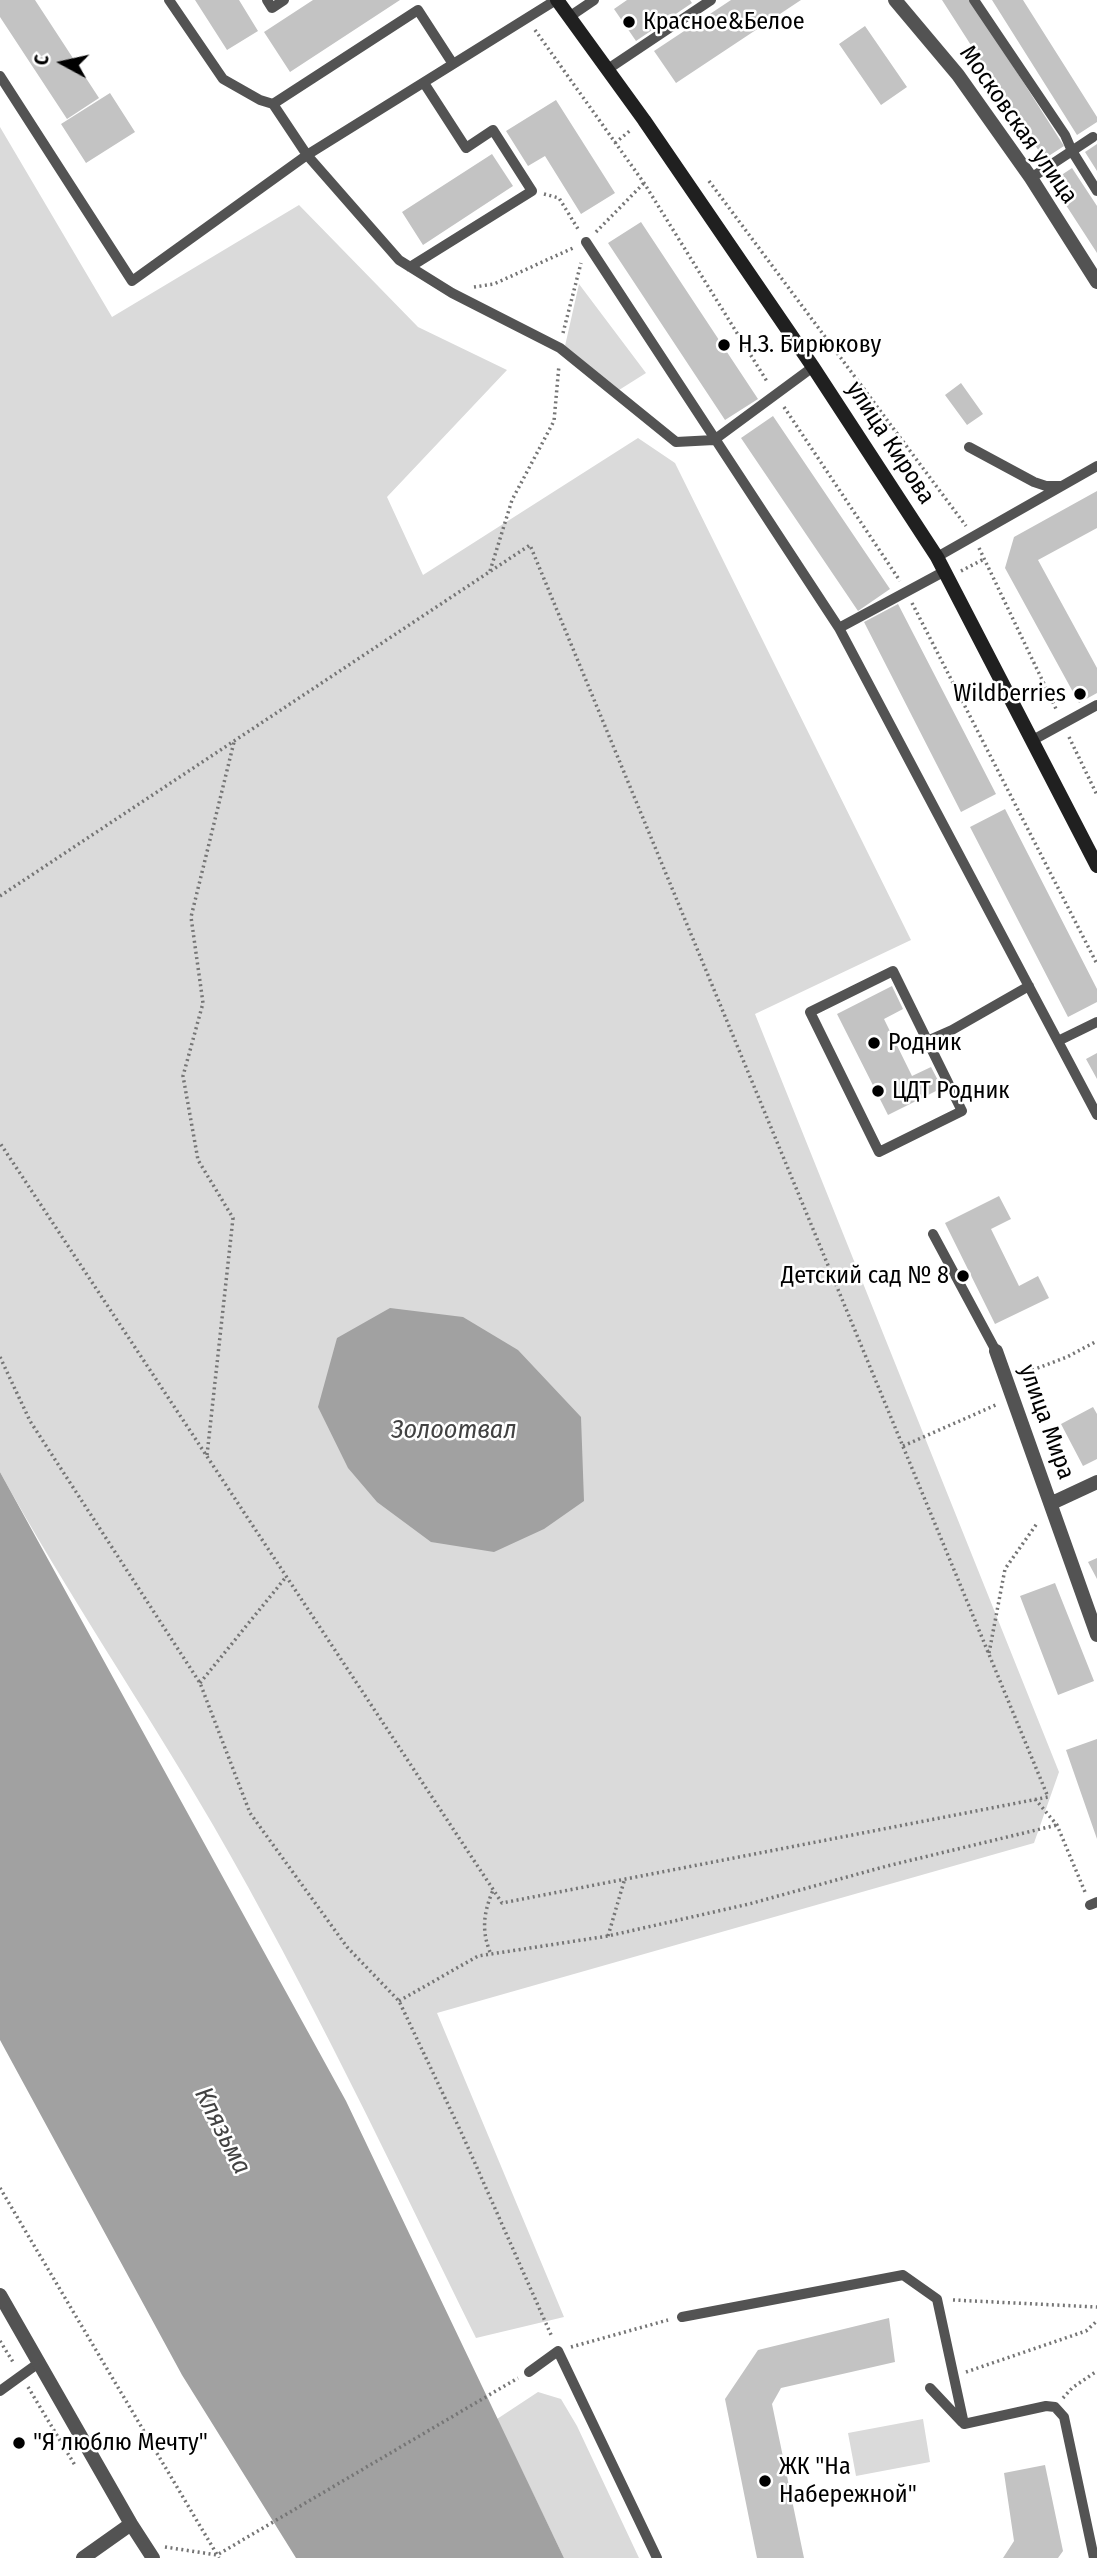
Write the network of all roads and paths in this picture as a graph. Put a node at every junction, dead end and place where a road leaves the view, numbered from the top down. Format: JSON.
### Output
{"nodes":[{"id":1,"x":169,"y":0,"type":"edge"},
{"id":2,"x":267,"y":0,"type":"edge"},
{"id":3,"x":284,"y":0,"type":"edge"},
{"id":4,"x":556,"y":0,"type":"edge"},
{"id":5,"x":594,"y":0,"type":"edge"},
{"id":6,"x":710,"y":0,"type":"edge"},
{"id":7,"x":895,"y":0,"type":"edge"},
{"id":8,"x":974,"y":0,"type":"edge"},
{"id":9,"x":569,"y":16,"type":"junction"},
{"id":10,"x":527,"y":19,"type":"junction"},
{"id":11,"x":453,"y":64,"type":"junction"},
{"id":12,"x":608,"y":69,"type":"junction"},
{"id":13,"x":0,"y":76,"type":"edge"},
{"id":14,"x":424,"y":83,"type":"junction"},
{"id":15,"x":274,"y":104,"type":"junction"},
{"id":16,"x":1093,"y":137,"type":"dead end"},
{"id":17,"x":1072,"y":151,"type":"junction"},
{"id":18,"x":307,"y":155,"type":"junction"},
{"id":19,"x":705,"y":176,"type":"dead end"},
{"id":20,"x":1031,"y":178,"type":"junction"},
{"id":21,"x":644,"y":183,"type":"junction"},
{"id":22,"x":532,"y":191,"type":"junction"},
{"id":23,"x":1097,"y":191,"type":"edge"},
{"id":24,"x":586,"y":242,"type":"junction"},
{"id":25,"x":410,"y":267,"type":"junction"},
{"id":26,"x":1097,"y":282,"type":"edge"},
{"id":27,"x":468,"y":287,"type":"dead end"},
{"id":28,"x":560,"y":348,"type":"junction"},
{"id":29,"x":813,"y":367,"type":"junction"},
{"id":30,"x":776,"y":396,"type":"junction"},
{"id":31,"x":714,"y":440,"type":"junction"},
{"id":32,"x":969,"y":447,"type":"dead end"},
{"id":33,"x":1096,"y":469,"type":"edge"},
{"id":34,"x":1063,"y":486,"type":"junction"},
{"id":35,"x":974,"y":537,"type":"junction"},
{"id":36,"x":941,"y":564,"type":"junction"},
{"id":37,"x":489,"y":572,"type":"junction"},
{"id":38,"x":905,"y":590,"type":"junction"},
{"id":39,"x":839,"y":628,"type":"junction"},
{"id":40,"x":1097,"y":705,"type":"edge"},
{"id":41,"x":1063,"y":723,"type":"junction"},
{"id":42,"x":1033,"y":740,"type":"junction"},
{"id":43,"x":234,"y":741,"type":"junction"},
{"id":44,"x":1097,"y":795,"type":"edge"},
{"id":45,"x":1097,"y":866,"type":"edge"},
{"id":46,"x":0,"y":896,"type":"edge"},
{"id":47,"x":1097,"y":964,"type":"edge"},
{"id":48,"x":1029,"y":986,"type":"junction"},
{"id":49,"x":1097,"y":1022,"type":"edge"},
{"id":50,"x":927,"y":1041,"type":"junction"},
{"id":51,"x":1058,"y":1041,"type":"junction"},
{"id":52,"x":1097,"y":1115,"type":"edge"},
{"id":53,"x":0,"y":1143,"type":"edge"},
{"id":54,"x":933,"y":1234,"type":"dead end"},
{"id":55,"x":1097,"y":1341,"type":"edge"},
{"id":56,"x":996,"y":1351,"type":"joint"},
{"id":57,"x":0,"y":1357,"type":"edge"},
{"id":58,"x":1006,"y":1380,"type":"junction"},
{"id":59,"x":1012,"y":1397,"type":"junction"},
{"id":60,"x":903,"y":1446,"type":"junction"},
{"id":61,"x":206,"y":1457,"type":"junction"},
{"id":62,"x":1097,"y":1482,"type":"edge"},
{"id":63,"x":1052,"y":1503,"type":"junction"},
{"id":64,"x":286,"y":1577,"type":"junction"},
{"id":65,"x":1096,"y":1630,"type":"edge"},
{"id":66,"x":989,"y":1654,"type":"junction"},
{"id":67,"x":200,"y":1684,"type":"junction"},
{"id":68,"x":1035,"y":1799,"type":"junction"},
{"id":69,"x":1057,"y":1825,"type":"junction"},
{"id":70,"x":625,"y":1878,"type":"junction"},
{"id":71,"x":493,"y":1890,"type":"junction"},
{"id":72,"x":1094,"y":1903,"type":"edge"},
{"id":73,"x":608,"y":1936,"type":"junction"},
{"id":74,"x":490,"y":1952,"type":"junction"},
{"id":75,"x":399,"y":2001,"type":"junction"},
{"id":76,"x":0,"y":2188,"type":"edge"},
{"id":77,"x":0,"y":2295,"type":"edge"},
{"id":78,"x":937,"y":2300,"type":"junction"},
{"id":79,"x":1097,"y":2307,"type":"edge"},
{"id":80,"x":682,"y":2317,"type":"joint"},
{"id":81,"x":1097,"y":2320,"type":"edge"},
{"id":82,"x":0,"y":2341,"type":"edge"},
{"id":83,"x":558,"y":2351,"type":"junction"},
{"id":84,"x":40,"y":2362,"type":"junction"},
{"id":85,"x":1097,"y":2371,"type":"edge"},
{"id":86,"x":529,"y":2372,"type":"joint"},
{"id":87,"x":961,"y":2374,"type":"dead end"},
{"id":88,"x":21,"y":2376,"type":"junction"},
{"id":89,"x":930,"y":2388,"type":"dead end"},
{"id":90,"x":0,"y":2391,"type":"edge"},
{"id":91,"x":1055,"y":2407,"type":"junction"},
{"id":92,"x":964,"y":2424,"type":"junction"},
{"id":93,"x":83,"y":2477,"type":"dead end"},
{"id":94,"x":131,"y":2524,"type":"junction"},
{"id":95,"x":151,"y":2555,"type":"edge"},
{"id":96,"x":218,"y":2557,"type":"edge"},
{"id":97,"x":83,"y":2558,"type":"edge"},
{"id":98,"x":657,"y":2558,"type":"edge"},
{"id":99,"x":1094,"y":2558,"type":"edge"}],
"edges":[{"from":1,"to":15,"type":"lane"},
{"from":2,"to":3,"type":"lane"},
{"from":4,"to":9,"type":"street","name":"улица Кирова"},
{"from":4,"to":10,"type":"lane"},
{"from":5,"to":9,"type":"lane"},
{"from":6,"to":12,"type":"lane"},
{"from":7,"to":20,"type":"street","name":"Московская улица"},
{"from":8,"to":17,"type":"lane"},
{"from":9,"to":12,"type":"street","name":"улица Кирова"},
{"from":10,"to":11,"type":"lane"},
{"from":10,"to":21,"type":"path"},
{"from":11,"to":14,"type":"lane"},
{"from":11,"to":15,"type":"lane"},
{"from":12,"to":29,"type":"street","name":"улица Кирова"},
{"from":13,"to":18,"type":"lane"},
{"from":14,"to":18,"type":"lane"},
{"from":14,"to":22,"type":"lane"},
{"from":15,"to":18,"type":"lane"},
{"from":16,"to":17,"type":"lane"},
{"from":17,"to":20,"type":"lane"},
{"from":17,"to":23,"type":"lane"},
{"from":18,"to":25,"type":"lane"},
{"from":19,"to":35,"type":"path"},
{"from":20,"to":26,"type":"street","name":"Московская улица"},
{"from":21,"to":24,"type":"path"},
{"from":21,"to":30,"type":"path"},
{"from":22,"to":24,"type":"path"},
{"from":22,"to":25,"type":"lane"},
{"from":24,"to":27,"type":"path"},
{"from":24,"to":28,"type":"path"},
{"from":24,"to":31,"type":"lane"},
{"from":25,"to":28,"type":"lane"},
{"from":28,"to":31,"type":"lane"},
{"from":28,"to":37,"type":"path"},
{"from":29,"to":30,"type":"lane"},
{"from":29,"to":36,"type":"street","name":"улица Кирова"},
{"from":30,"to":31,"type":"lane"},
{"from":30,"to":38,"type":"path"},
{"from":31,"to":39,"type":"lane"},
{"from":32,"to":34,"type":"lane"},
{"from":33,"to":34,"type":"lane"},
{"from":34,"to":35,"type":"lane"},
{"from":35,"to":36,"type":"lane"},
{"from":35,"to":41,"type":"path"},
{"from":36,"to":38,"type":"lane"},
{"from":36,"to":42,"type":"street","name":"улица Кирова"},
{"from":37,"to":43,"type":"path"},
{"from":37,"to":60,"type":"path"},
{"from":38,"to":39,"type":"lane"},
{"from":38,"to":47,"type":"path"},
{"from":39,"to":48,"type":"lane"},
{"from":40,"to":41,"type":"lane"},
{"from":41,"to":42,"type":"lane"},
{"from":41,"to":44,"type":"path"},
{"from":42,"to":45,"type":"street","name":"улица Кирова"},
{"from":43,"to":46,"type":"path"},
{"from":43,"to":61,"type":"path"},
{"from":48,"to":50,"type":"lane"},
{"from":48,"to":51,"type":"lane"},
{"from":49,"to":51,"type":"lane"},
{"from":50,"to":50,"type":"lane"},
{"from":51,"to":52,"type":"lane"},
{"from":53,"to":61,"type":"path"},
{"from":54,"to":56,"type":"lane","name":"улица Мира"},
{"from":55,"to":58,"type":"path"},
{"from":56,"to":58,"type":"street","name":"улица Мира"},
{"from":57,"to":67,"type":"path"},
{"from":58,"to":59,"type":"street","name":"улица Мира"},
{"from":59,"to":60,"type":"path"},
{"from":59,"to":63,"type":"street","name":"улица Мира"},
{"from":60,"to":66,"type":"path"},
{"from":61,"to":64,"type":"path"},
{"from":62,"to":63,"type":"street"},
{"from":63,"to":65,"type":"street","name":"улица Мира"},
{"from":63,"to":66,"type":"path"},
{"from":64,"to":67,"type":"path"},
{"from":64,"to":71,"type":"path"},
{"from":66,"to":68,"type":"path"},
{"from":67,"to":75,"type":"path"},
{"from":68,"to":69,"type":"path"},
{"from":68,"to":70,"type":"path"},
{"from":69,"to":72,"type":"path"},
{"from":69,"to":73,"type":"path"},
{"from":70,"to":71,"type":"path"},
{"from":70,"to":73,"type":"path"},
{"from":71,"to":74,"type":"path"},
{"from":73,"to":74,"type":"path"},
{"from":74,"to":75,"type":"path"},
{"from":75,"to":83,"type":"path"},
{"from":76,"to":96,"type":"path"},
{"from":77,"to":84,"type":"street"},
{"from":78,"to":79,"type":"path"},
{"from":78,"to":80,"type":"lane"},
{"from":78,"to":92,"type":"lane"},
{"from":80,"to":83,"type":"path"},
{"from":81,"to":87,"type":"path"},
{"from":82,"to":88,"type":"path"},
{"from":83,"to":86,"type":"lane"},
{"from":83,"to":98,"type":"lane"},
{"from":84,"to":88,"type":"lane"},
{"from":84,"to":94,"type":"street"},
{"from":85,"to":91,"type":"path"},
{"from":86,"to":96,"type":"path"},
{"from":88,"to":90,"type":"lane"},
{"from":88,"to":93,"type":"path"},
{"from":89,"to":92,"type":"lane"},
{"from":91,"to":92,"type":"lane"},
{"from":91,"to":99,"type":"lane"},
{"from":94,"to":95,"type":"street"},
{"from":94,"to":97,"type":"street"},
{"from":95,"to":96,"type":"path"}]}
